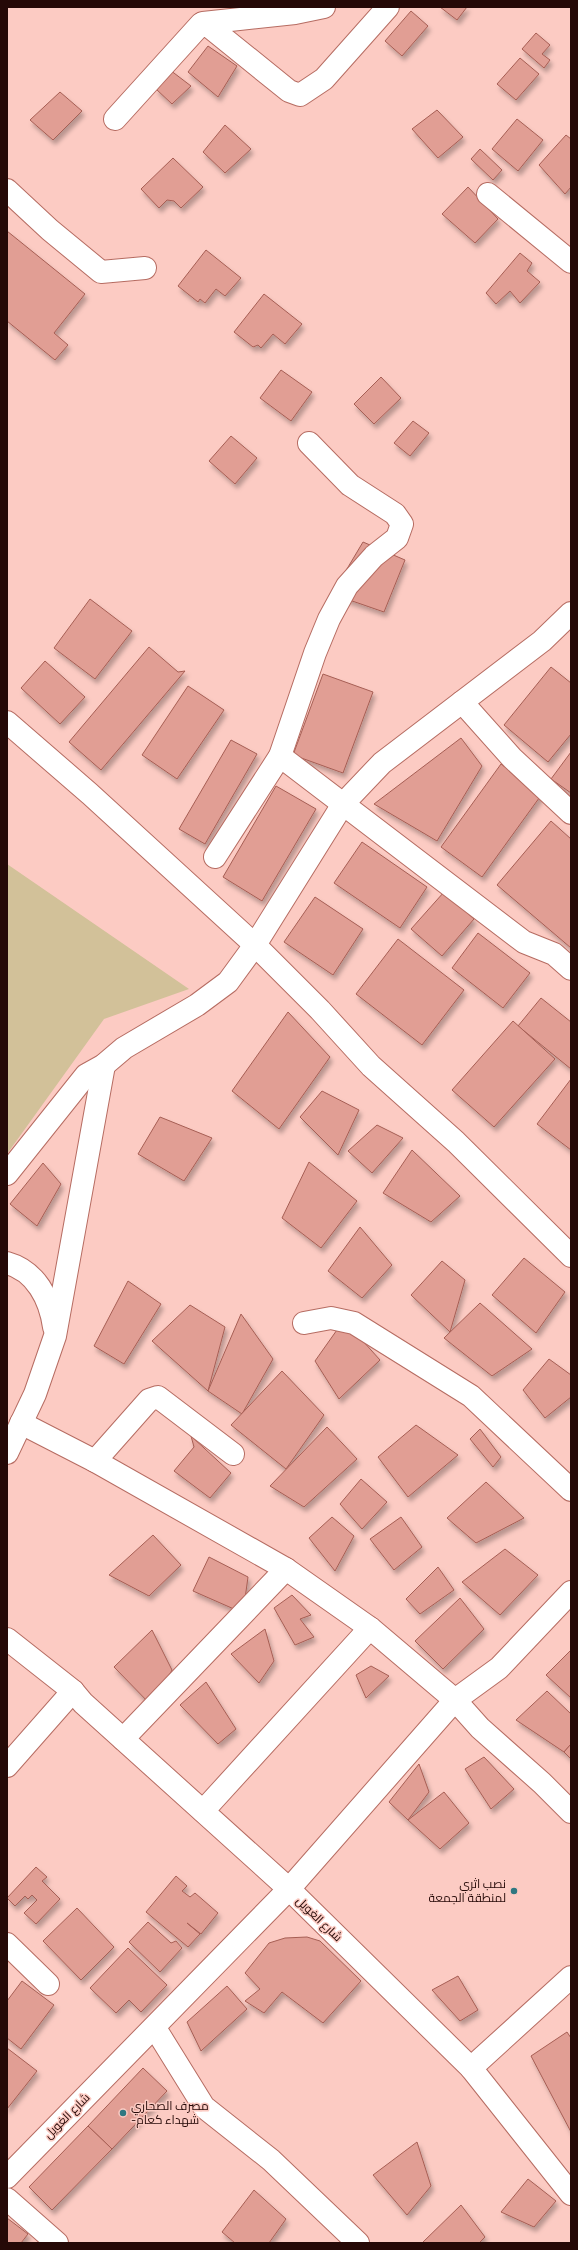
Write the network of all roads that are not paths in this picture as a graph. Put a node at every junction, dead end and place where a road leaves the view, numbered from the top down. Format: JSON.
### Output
{"nodes":[{"id":1,"x":324,"y":7,"type":"edge"},
{"id":2,"x":388,"y":7,"type":"edge"},
{"id":3,"x":203,"y":23,"type":"junction"},
{"id":4,"x":115,"y":120,"type":"dead end"},
{"id":5,"x":7,"y":190,"type":"edge"},
{"id":6,"x":488,"y":194,"type":"dead end"},
{"id":7,"x":571,"y":262,"type":"edge"},
{"id":8,"x":145,"y":268,"type":"dead end"},
{"id":9,"x":309,"y":443,"type":"dead end"},
{"id":10,"x":571,"y":613,"type":"edge"},
{"id":11,"x":462,"y":702,"type":"junction"},
{"id":12,"x":7,"y":722,"type":"edge"},
{"id":13,"x":280,"y":756,"type":"junction"},
{"id":14,"x":343,"y":804,"type":"junction"},
{"id":15,"x":571,"y":813,"type":"edge"},
{"id":16,"x":215,"y":857,"type":"dead end"},
{"id":17,"x":255,"y":945,"type":"junction"},
{"id":18,"x":571,"y":968,"type":"edge"},
{"id":19,"x":104,"y":1065,"type":"junction"},
{"id":20,"x":7,"y":1174,"type":"edge"},
{"id":21,"x":571,"y":1256,"type":"edge"},
{"id":22,"x":7,"y":1263,"type":"edge"},
{"id":23,"x":304,"y":1323,"type":"dead end"},
{"id":24,"x":55,"y":1336,"type":"junction"},
{"id":25,"x":21,"y":1423,"type":"junction"},
{"id":26,"x":7,"y":1453,"type":"edge"},
{"id":27,"x":233,"y":1454,"type":"dead end"},
{"id":28,"x":95,"y":1461,"type":"junction"},
{"id":29,"x":571,"y":1490,"type":"edge"},
{"id":30,"x":286,"y":1569,"type":"junction"},
{"id":31,"x":571,"y":1592,"type":"edge"},
{"id":32,"x":370,"y":1628,"type":"junction"},
{"id":33,"x":7,"y":1639,"type":"edge"},
{"id":34,"x":73,"y":1691,"type":"junction"},
{"id":35,"x":455,"y":1700,"type":"junction"},
{"id":36,"x":123,"y":1739,"type":"junction"},
{"id":37,"x":7,"y":1766,"type":"edge"},
{"id":38,"x":203,"y":1811,"type":"junction"},
{"id":39,"x":571,"y":1812,"type":"edge"},
{"id":40,"x":289,"y":1889,"type":"junction"},
{"id":41,"x":7,"y":1944,"type":"edge"},
{"id":42,"x":571,"y":1977,"type":"edge"},
{"id":43,"x":48,"y":1984,"type":"dead end"},
{"id":44,"x":155,"y":2028,"type":"junction"},
{"id":45,"x":471,"y":2068,"type":"junction"},
{"id":46,"x":7,"y":2177,"type":"edge"},
{"id":47,"x":571,"y":2194,"type":"edge"},
{"id":48,"x":7,"y":2199,"type":"edge"},
{"id":49,"x":57,"y":2243,"type":"edge"},
{"id":50,"x":358,"y":2243,"type":"edge"}],
"edges":[{"from":1,"to":3,"type":"street"},
{"from":2,"to":3,"type":"street"},
{"from":3,"to":4,"type":"street"},
{"from":5,"to":8,"type":"street"},
{"from":6,"to":7,"type":"street"},
{"from":9,"to":13,"type":"street"},
{"from":10,"to":11,"type":"street"},
{"from":11,"to":14,"type":"street"},
{"from":11,"to":15,"type":"street"},
{"from":12,"to":17,"type":"street"},
{"from":13,"to":14,"type":"street"},
{"from":13,"to":16,"type":"street"},
{"from":14,"to":17,"type":"street"},
{"from":14,"to":18,"type":"street"},
{"from":17,"to":19,"type":"street"},
{"from":17,"to":21,"type":"street"},
{"from":19,"to":20,"type":"street"},
{"from":19,"to":24,"type":"street"},
{"from":22,"to":24,"type":"street"},
{"from":23,"to":29,"type":"street"},
{"from":24,"to":25,"type":"street"},
{"from":25,"to":26,"type":"street"},
{"from":25,"to":28,"type":"street"},
{"from":27,"to":28,"type":"street"},
{"from":28,"to":30,"type":"street"},
{"from":30,"to":32,"type":"street"},
{"from":30,"to":36,"type":"street"},
{"from":31,"to":35,"type":"street"},
{"from":32,"to":35,"type":"street"},
{"from":32,"to":38,"type":"street"},
{"from":33,"to":34,"type":"street"},
{"from":34,"to":36,"type":"street"},
{"from":34,"to":37,"type":"street"},
{"from":35,"to":39,"type":"street"},
{"from":35,"to":40,"type":"street"},
{"from":36,"to":38,"type":"street"},
{"from":38,"to":40,"type":"street"},
{"from":40,"to":44,"type":"street","name":"شارع الغويل"},
{"from":40,"to":45,"type":"street","name":"شارع الغويل"},
{"from":41,"to":43,"type":"street"},
{"from":42,"to":45,"type":"street"},
{"from":44,"to":46,"type":"street","name":"شارع الغويل"},
{"from":44,"to":50,"type":"street"},
{"from":45,"to":47,"type":"street","name":"شارع الغويل"},
{"from":48,"to":49,"type":"street"}]}
